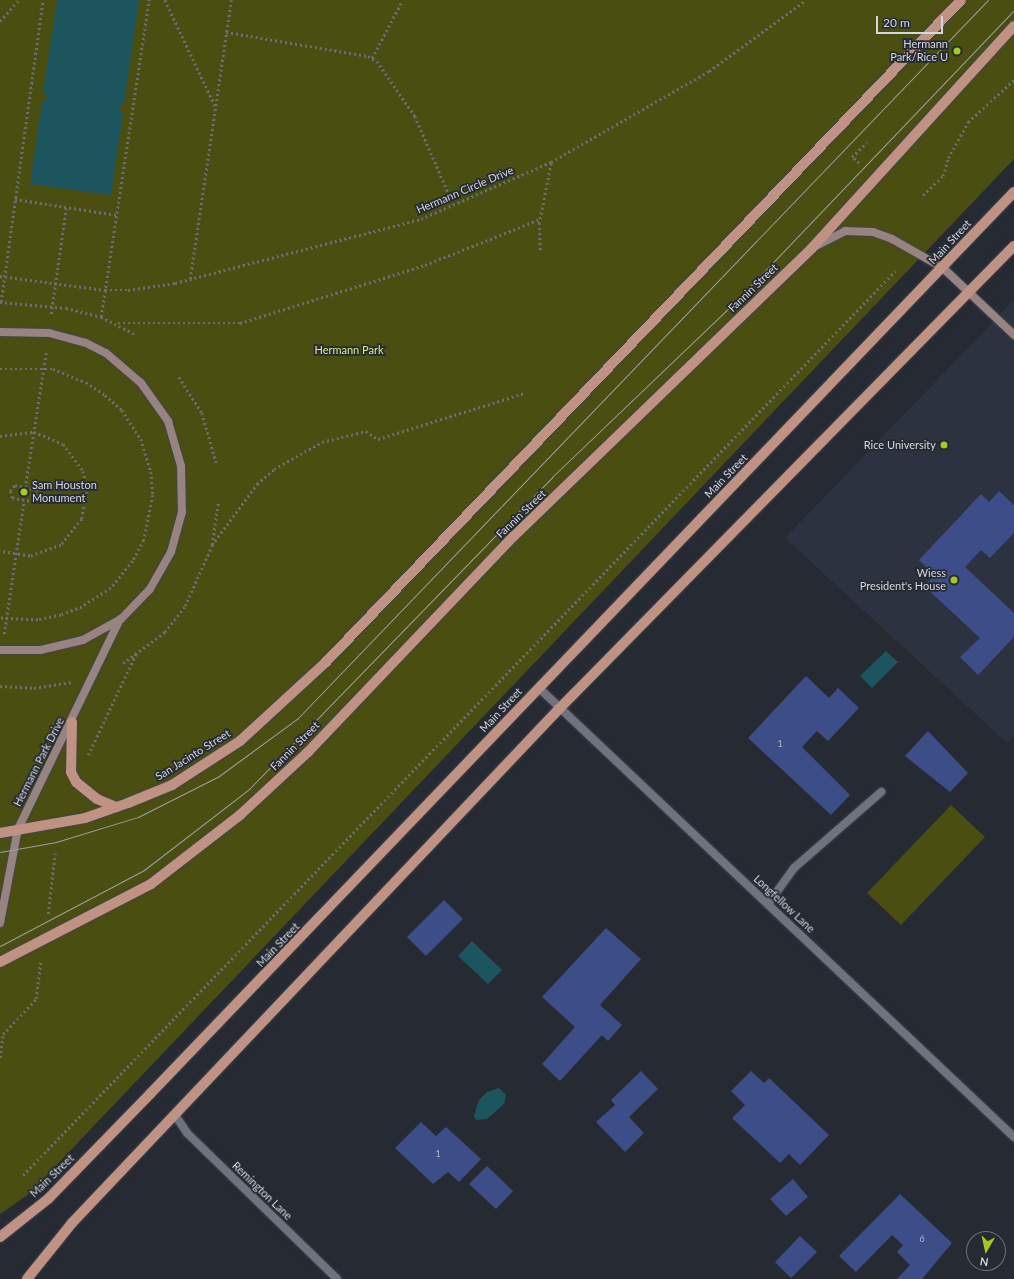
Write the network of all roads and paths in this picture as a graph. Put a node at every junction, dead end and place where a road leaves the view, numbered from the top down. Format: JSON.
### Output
{"nodes":[{"id":1,"x":19,"y":0,"type":"edge"},
{"id":2,"x":44,"y":0,"type":"edge"},
{"id":3,"x":149,"y":0,"type":"edge"},
{"id":4,"x":164,"y":0,"type":"edge"},
{"id":5,"x":231,"y":0,"type":"edge"},
{"id":6,"x":806,"y":0,"type":"edge"},
{"id":7,"x":961,"y":0,"type":"edge"},
{"id":8,"x":402,"y":1,"type":"dead end"},
{"id":9,"x":0,"y":22,"type":"edge"},
{"id":10,"x":1014,"y":26,"type":"edge"},
{"id":11,"x":226,"y":32,"type":"junction"},
{"id":12,"x":372,"y":58,"type":"junction"},
{"id":13,"x":1014,"y":80,"type":"edge"},
{"id":14,"x":216,"y":108,"type":"junction"},
{"id":15,"x":867,"y":142,"type":"dead end"},
{"id":16,"x":551,"y":162,"type":"junction"},
{"id":17,"x":859,"y":163,"type":"dead end"},
{"id":18,"x":1014,"y":192,"type":"edge"},
{"id":19,"x":923,"y":195,"type":"dead end"},
{"id":20,"x":15,"y":199,"type":"junction"},
{"id":21,"x":453,"y":204,"type":"junction"},
{"id":22,"x":66,"y":208,"type":"junction"},
{"id":23,"x":117,"y":215,"type":"junction"},
{"id":24,"x":540,"y":219,"type":"junction"},
{"id":25,"x":1014,"y":246,"type":"edge"},
{"id":26,"x":812,"y":248,"type":"junction"},
{"id":27,"x":540,"y":250,"type":"dead end"},
{"id":28,"x":942,"y":268,"type":"junction"},
{"id":29,"x":896,"y":272,"type":"dead end"},
{"id":30,"x":0,"y":276,"type":"edge"},
{"id":31,"x":5,"y":276,"type":"junction"},
{"id":32,"x":190,"y":279,"type":"junction"},
{"id":33,"x":56,"y":284,"type":"junction"},
{"id":34,"x":105,"y":290,"type":"junction"},
{"id":35,"x":971,"y":291,"type":"junction"},
{"id":36,"x":0,"y":302,"type":"edge"},
{"id":37,"x":52,"y":306,"type":"junction"},
{"id":38,"x":51,"y":314,"type":"dead end"},
{"id":39,"x":102,"y":317,"type":"junction"},
{"id":40,"x":118,"y":324,"type":"junction"},
{"id":41,"x":0,"y":332,"type":"edge"},
{"id":42,"x":137,"y":335,"type":"dead end"},
{"id":43,"x":1014,"y":335,"type":"edge"},
{"id":44,"x":46,"y":353,"type":"dead end"},
{"id":45,"x":43,"y":367,"type":"junction"},
{"id":46,"x":0,"y":369,"type":"edge"},
{"id":47,"x":179,"y":377,"type":"dead end"},
{"id":48,"x":525,"y":393,"type":"dead end"},
{"id":49,"x":34,"y":432,"type":"junction"},
{"id":50,"x":0,"y":436,"type":"edge"},
{"id":51,"x":217,"y":465,"type":"dead end"},
{"id":52,"x":25,"y":488,"type":"junction"},
{"id":53,"x":24,"y":500,"type":"junction"},
{"id":54,"x":218,"y":503,"type":"dead end"},
{"id":55,"x":212,"y":545,"type":"junction"},
{"id":56,"x":0,"y":551,"type":"edge"},
{"id":57,"x":15,"y":555,"type":"junction"},
{"id":58,"x":0,"y":618,"type":"edge"},
{"id":59,"x":121,"y":618,"type":"junction"},
{"id":60,"x":6,"y":619,"type":"junction"},
{"id":61,"x":4,"y":635,"type":"dead end"},
{"id":62,"x":0,"y":650,"type":"edge"},
{"id":63,"x":136,"y":654,"type":"junction"},
{"id":64,"x":124,"y":663,"type":"dead end"},
{"id":65,"x":78,"y":680,"type":"dead end"},
{"id":66,"x":0,"y":686,"type":"edge"},
{"id":67,"x":539,"y":688,"type":"junction"},
{"id":68,"x":560,"y":709,"type":"junction"},
{"id":69,"x":72,"y":722,"type":"junction"},
{"id":70,"x":86,"y":761,"type":"dead end"},
{"id":71,"x":881,"y":792,"type":"dead end"},
{"id":72,"x":116,"y":807,"type":"junction"},
{"id":73,"x":18,"y":829,"type":"junction"},
{"id":74,"x":0,"y":832,"type":"edge"},
{"id":75,"x":55,"y":853,"type":"dead end"},
{"id":76,"x":768,"y":904,"type":"junction"},
{"id":77,"x":48,"y":914,"type":"dead end"},
{"id":78,"x":0,"y":923,"type":"edge"},
{"id":79,"x":41,"y":960,"type":"dead end"},
{"id":80,"x":0,"y":962,"type":"edge"},
{"id":81,"x":0,"y":1058,"type":"edge"},
{"id":82,"x":175,"y":1115,"type":"junction"},
{"id":83,"x":1014,"y":1137,"type":"edge"},
{"id":84,"x":23,"y":1175,"type":"dead end"},
{"id":85,"x":0,"y":1237,"type":"edge"},
{"id":86,"x":27,"y":1279,"type":"edge"},
{"id":87,"x":336,"y":1279,"type":"edge"}],
"edges":[{"from":1,"to":9,"type":"path"},
{"from":2,"to":20,"type":"path"},
{"from":3,"to":23,"type":"path"},
{"from":4,"to":14,"type":"path"},
{"from":5,"to":11,"type":"path"},
{"from":6,"to":16,"type":"path","name":"Hermann Circle Drive"},
{"from":7,"to":72,"type":"main road","name":"San Jacinto Street"},
{"from":8,"to":12,"type":"path"},
{"from":10,"to":26,"type":"main road","name":"Fannin Street"},
{"from":11,"to":12,"type":"path"},
{"from":11,"to":14,"type":"path"},
{"from":12,"to":21,"type":"path"},
{"from":13,"to":19,"type":"path"},
{"from":14,"to":32,"type":"path"},
{"from":15,"to":17,"type":"path"},
{"from":16,"to":21,"type":"path","name":"Hermann Circle Drive"},
{"from":16,"to":24,"type":"path"},
{"from":18,"to":28,"type":"main road","name":"Main Street"},
{"from":20,"to":22,"type":"path"},
{"from":20,"to":31,"type":"path"},
{"from":21,"to":32,"type":"path","name":"Hermann Circle Drive"},
{"from":22,"to":23,"type":"path"},
{"from":22,"to":33,"type":"path"},
{"from":23,"to":34,"type":"path"},
{"from":24,"to":27,"type":"path"},
{"from":24,"to":40,"type":"path"},
{"from":25,"to":35,"type":"main road"},
{"from":26,"to":28,"type":"street"},
{"from":26,"to":80,"type":"main road","name":"Fannin Street"},
{"from":28,"to":35,"type":"street"},
{"from":28,"to":67,"type":"main road","name":"Main Street"},
{"from":29,"to":84,"type":"path"},
{"from":30,"to":31,"type":"path","name":"Hermann Circle Drive"},
{"from":31,"to":33,"type":"path","name":"Hermann Circle Drive"},
{"from":31,"to":36,"type":"path"},
{"from":32,"to":34,"type":"path","name":"Hermann Circle Drive"},
{"from":33,"to":34,"type":"path","name":"Hermann Circle Drive"},
{"from":33,"to":37,"type":"path"},
{"from":34,"to":39,"type":"path"},
{"from":35,"to":43,"type":"street"},
{"from":35,"to":68,"type":"main road"},
{"from":36,"to":37,"type":"path"},
{"from":37,"to":38,"type":"path"},
{"from":37,"to":39,"type":"path"},
{"from":39,"to":40,"type":"path"},
{"from":40,"to":42,"type":"path"},
{"from":41,"to":59,"type":"street"},
{"from":44,"to":45,"type":"path"},
{"from":45,"to":46,"type":"path"},
{"from":45,"to":49,"type":"path"},
{"from":45,"to":60,"type":"path"},
{"from":47,"to":51,"type":"path"},
{"from":48,"to":55,"type":"path"},
{"from":49,"to":50,"type":"path"},
{"from":49,"to":52,"type":"path"},
{"from":49,"to":57,"type":"path"},
{"from":52,"to":53,"type":"path"},
{"from":52,"to":53,"type":"path"},
{"from":53,"to":57,"type":"path"},
{"from":54,"to":55,"type":"path"},
{"from":55,"to":63,"type":"path"},
{"from":56,"to":57,"type":"path"},
{"from":57,"to":60,"type":"path"},
{"from":58,"to":60,"type":"path"},
{"from":59,"to":62,"type":"street"},
{"from":59,"to":69,"type":"street","name":"Hermann Park Drive"},
{"from":60,"to":61,"type":"path"},
{"from":63,"to":64,"type":"path"},
{"from":63,"to":70,"type":"path"},
{"from":65,"to":66,"type":"path"},
{"from":67,"to":68,"type":"street","name":"Longfellow Lane"},
{"from":67,"to":85,"type":"main road","name":"Main Street"},
{"from":68,"to":76,"type":"street","name":"Longfellow Lane"},
{"from":68,"to":82,"type":"main road"},
{"from":69,"to":72,"type":"main road"},
{"from":69,"to":73,"type":"street","name":"Hermann Park Drive"},
{"from":71,"to":76,"type":"street"},
{"from":72,"to":73,"type":"main road","name":"San Jacinto Street"},
{"from":73,"to":74,"type":"main road","name":"San Jacinto Street"},
{"from":73,"to":78,"type":"street","name":"Hermann Park Drive"},
{"from":75,"to":77,"type":"path"},
{"from":76,"to":83,"type":"street","name":"Longfellow Lane"},
{"from":79,"to":81,"type":"path"},
{"from":82,"to":86,"type":"main road"},
{"from":82,"to":87,"type":"street","name":"Remington Lane"}]}
